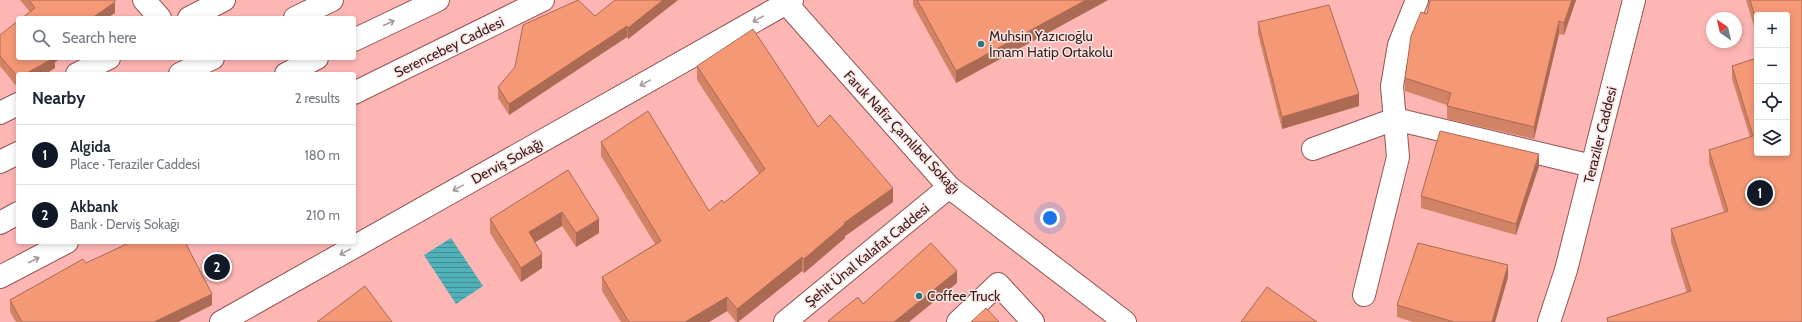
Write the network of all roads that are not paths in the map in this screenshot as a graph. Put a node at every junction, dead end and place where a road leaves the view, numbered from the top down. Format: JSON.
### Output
{"nodes":[{"id":1,"x":144,"y":0,"type":"edge"},
{"id":2,"x":224,"y":0,"type":"edge"},
{"id":3,"x":332,"y":0,"type":"edge"},
{"id":4,"x":438,"y":0,"type":"edge"},
{"id":5,"x":544,"y":0,"type":"edge"},
{"id":6,"x":1417,"y":0,"type":"edge"},
{"id":7,"x":1634,"y":0,"type":"edge"},
{"id":8,"x":789,"y":2,"type":"edge"},
{"id":9,"x":158,"y":16,"type":"edge"},
{"id":10,"x":193,"y":16,"type":"edge"},
{"id":11,"x":299,"y":16,"type":"edge"},
{"id":12,"x":356,"y":39,"type":"edge"},
{"id":13,"x":105,"y":60,"type":"edge"},
{"id":14,"x":209,"y":60,"type":"edge"},
{"id":15,"x":313,"y":60,"type":"edge"},
{"id":16,"x":81,"y":72,"type":"edge"},
{"id":17,"x":184,"y":72,"type":"edge"},
{"id":18,"x":290,"y":72,"type":"edge"},
{"id":19,"x":356,"y":92,"type":"edge"},
{"id":20,"x":16,"y":105,"type":"edge"},
{"id":21,"x":0,"y":113,"type":"edge"},
{"id":22,"x":1395,"y":119,"type":"junction"},
{"id":23,"x":1313,"y":149,"type":"dead end"},
{"id":24,"x":16,"y":155,"type":"edge"},
{"id":25,"x":0,"y":162,"type":"edge"},
{"id":26,"x":1592,"y":166,"type":"junction"},
{"id":27,"x":949,"y":187,"type":"junction"},
{"id":28,"x":16,"y":214,"type":"edge"},
{"id":29,"x":0,"y":222,"type":"edge"},
{"id":30,"x":63,"y":244,"type":"edge"},
{"id":31,"x":1566,"y":270,"type":"junction"},
{"id":32,"x":0,"y":277,"type":"edge"},
{"id":33,"x":1364,"y":295,"type":"dead end"},
{"id":34,"x":221,"y":322,"type":"edge"},
{"id":35,"x":785,"y":322,"type":"edge"},
{"id":36,"x":958,"y":322,"type":"edge"},
{"id":37,"x":1033,"y":322,"type":"edge"},
{"id":38,"x":1125,"y":322,"type":"edge"},
{"id":39,"x":1548,"y":322,"type":"edge"},
{"id":40,"x":1563,"y":322,"type":"edge"}],
"edges":[{"from":1,"to":9,"type":"main road"},
{"from":2,"to":10,"type":"main road"},
{"from":3,"to":11,"type":"main road"},
{"from":12,"to":4,"type":"main road","one_way":true},
{"from":5,"to":19,"type":"main road","name":"Serencebey Caddesi"},
{"from":6,"to":22,"type":"main road"},
{"from":7,"to":26,"type":"main road","name":"Teraziler Caddesi"},
{"from":8,"to":27,"type":"main road","name":"Faruk Nafiz Çamlıbel Sokağı"},
{"from":8,"to":34,"type":"main road","name":"Derviş Sokağı","one_way":true},
{"from":13,"to":16,"type":"main road"},
{"from":14,"to":17,"type":"main road"},
{"from":15,"to":18,"type":"main road"},
{"from":20,"to":21,"type":"main road"},
{"from":22,"to":23,"type":"main road"},
{"from":22,"to":26,"type":"main road"},
{"from":22,"to":33,"type":"main road"},
{"from":24,"to":25,"type":"main road"},
{"from":26,"to":31,"type":"main road","name":"Teraziler Caddesi"},
{"from":27,"to":35,"type":"main road","name":"Şehit Ünal Kalafat Caddesi"},
{"from":27,"to":38,"type":"main road","name":"Faruk Nafiz Çamlıbel Sokağı"},
{"from":28,"to":29,"type":"main road"},
{"from":32,"to":30,"type":"main road","one_way":true},
{"from":31,"to":39,"type":"main road","name":"Teraziler Caddesi"},
{"from":31,"to":40,"type":"main road","name":"Teraziler Caddesi"},
{"from":36,"to":37,"type":"main road"}]}
